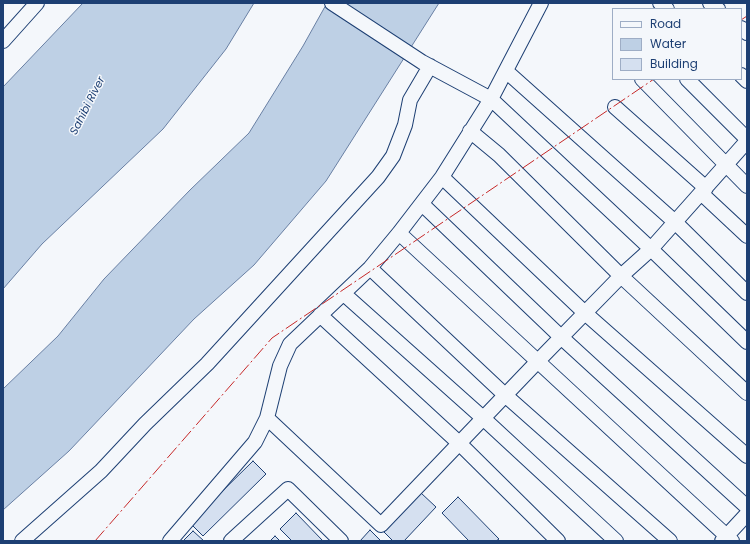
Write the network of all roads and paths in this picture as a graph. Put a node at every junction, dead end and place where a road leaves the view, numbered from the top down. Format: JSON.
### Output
{"nodes":[{"id":1,"x":37,"y":3,"type":"edge"},
{"id":2,"x":332,"y":3,"type":"edge"},
{"id":3,"x":541,"y":3,"type":"edge"},
{"id":4,"x":3,"y":41,"type":"edge"},
{"id":5,"x":426,"y":64,"type":"junction"},
{"id":6,"x":506,"y":71,"type":"junction"},
{"id":7,"x":643,"y":80,"type":"edge"},
{"id":8,"x":688,"y":80,"type":"edge"},
{"id":9,"x":490,"y":99,"type":"junction"},
{"id":10,"x":615,"y":107,"type":"dead end"},
{"id":11,"x":470,"y":131,"type":"junction"},
{"id":12,"x":747,"y":140,"type":"edge"},
{"id":13,"x":725,"y":165,"type":"junction"},
{"id":14,"x":442,"y":177,"type":"junction"},
{"id":15,"x":747,"y":186,"type":"edge"},
{"id":16,"x":703,"y":190,"type":"junction"},
{"id":17,"x":422,"y":204,"type":"junction"},
{"id":18,"x":675,"y":222,"type":"junction"},
{"id":19,"x":400,"y":233,"type":"junction"},
{"id":20,"x":747,"y":236,"type":"edge"},
{"id":21,"x":652,"y":249,"type":"junction"},
{"id":22,"x":370,"y":268,"type":"junction"},
{"id":23,"x":621,"y":276,"type":"junction"},
{"id":24,"x":747,"y":293,"type":"edge"},
{"id":25,"x":344,"y":294,"type":"junction"},
{"id":26,"x":585,"y":313,"type":"junction"},
{"id":27,"x":320,"y":315,"type":"junction"},
{"id":28,"x":561,"y":338,"type":"junction"},
{"id":29,"x":747,"y":342,"type":"edge"},
{"id":30,"x":537,"y":362,"type":"junction"},
{"id":31,"x":747,"y":393,"type":"edge"},
{"id":32,"x":505,"y":395,"type":"junction"},
{"id":33,"x":267,"y":418,"type":"junction"},
{"id":34,"x":483,"y":418,"type":"junction"},
{"id":35,"x":459,"y":443,"type":"junction"},
{"id":36,"x":747,"y":456,"type":"edge"},
{"id":37,"x":747,"y":507,"type":"edge"},
{"id":38,"x":747,"y":514,"type":"edge"},
{"id":39,"x":727,"y":539,"type":"edge"},
{"id":40,"x":22,"y":541,"type":"edge"},
{"id":41,"x":170,"y":541,"type":"edge"},
{"id":42,"x":231,"y":541,"type":"edge"},
{"id":43,"x":341,"y":541,"type":"edge"},
{"id":44,"x":558,"y":541,"type":"edge"},
{"id":45,"x":616,"y":541,"type":"edge"},
{"id":46,"x":670,"y":541,"type":"edge"}],
"edges":[{"from":1,"to":4,"type":"street"},
{"from":2,"to":5,"type":"street"},
{"from":3,"to":6,"type":"street"},
{"from":5,"to":9,"type":"street"},
{"from":5,"to":40,"type":"street"},
{"from":6,"to":9,"type":"street"},
{"from":6,"to":18,"type":"street"},
{"from":7,"to":13,"type":"street"},
{"from":8,"to":12,"type":"street"},
{"from":9,"to":11,"type":"street"},
{"from":9,"to":21,"type":"street"},
{"from":10,"to":16,"type":"street"},
{"from":11,"to":14,"type":"street"},
{"from":11,"to":23,"type":"street"},
{"from":12,"to":13,"type":"street"},
{"from":13,"to":15,"type":"street"},
{"from":13,"to":16,"type":"street"},
{"from":14,"to":17,"type":"street"},
{"from":14,"to":26,"type":"street"},
{"from":16,"to":18,"type":"street"},
{"from":16,"to":20,"type":"street"},
{"from":17,"to":19,"type":"street"},
{"from":17,"to":28,"type":"street"},
{"from":18,"to":21,"type":"street"},
{"from":18,"to":24,"type":"street"},
{"from":19,"to":22,"type":"street"},
{"from":19,"to":30,"type":"street"},
{"from":21,"to":23,"type":"street"},
{"from":21,"to":29,"type":"street"},
{"from":22,"to":25,"type":"street"},
{"from":22,"to":32,"type":"street"},
{"from":23,"to":26,"type":"street"},
{"from":23,"to":31,"type":"street"},
{"from":25,"to":27,"type":"street"},
{"from":25,"to":34,"type":"street"},
{"from":26,"to":28,"type":"street"},
{"from":26,"to":36,"type":"street"},
{"from":27,"to":33,"type":"street"},
{"from":27,"to":35,"type":"street"},
{"from":28,"to":30,"type":"street"},
{"from":28,"to":37,"type":"street"},
{"from":30,"to":32,"type":"street"},
{"from":30,"to":39,"type":"street"},
{"from":32,"to":34,"type":"street"},
{"from":32,"to":46,"type":"street"},
{"from":33,"to":35,"type":"street"},
{"from":33,"to":41,"type":"street"},
{"from":34,"to":35,"type":"street"},
{"from":34,"to":45,"type":"street"},
{"from":35,"to":44,"type":"street"},
{"from":38,"to":39,"type":"street"},
{"from":42,"to":43,"type":"street"}]}
